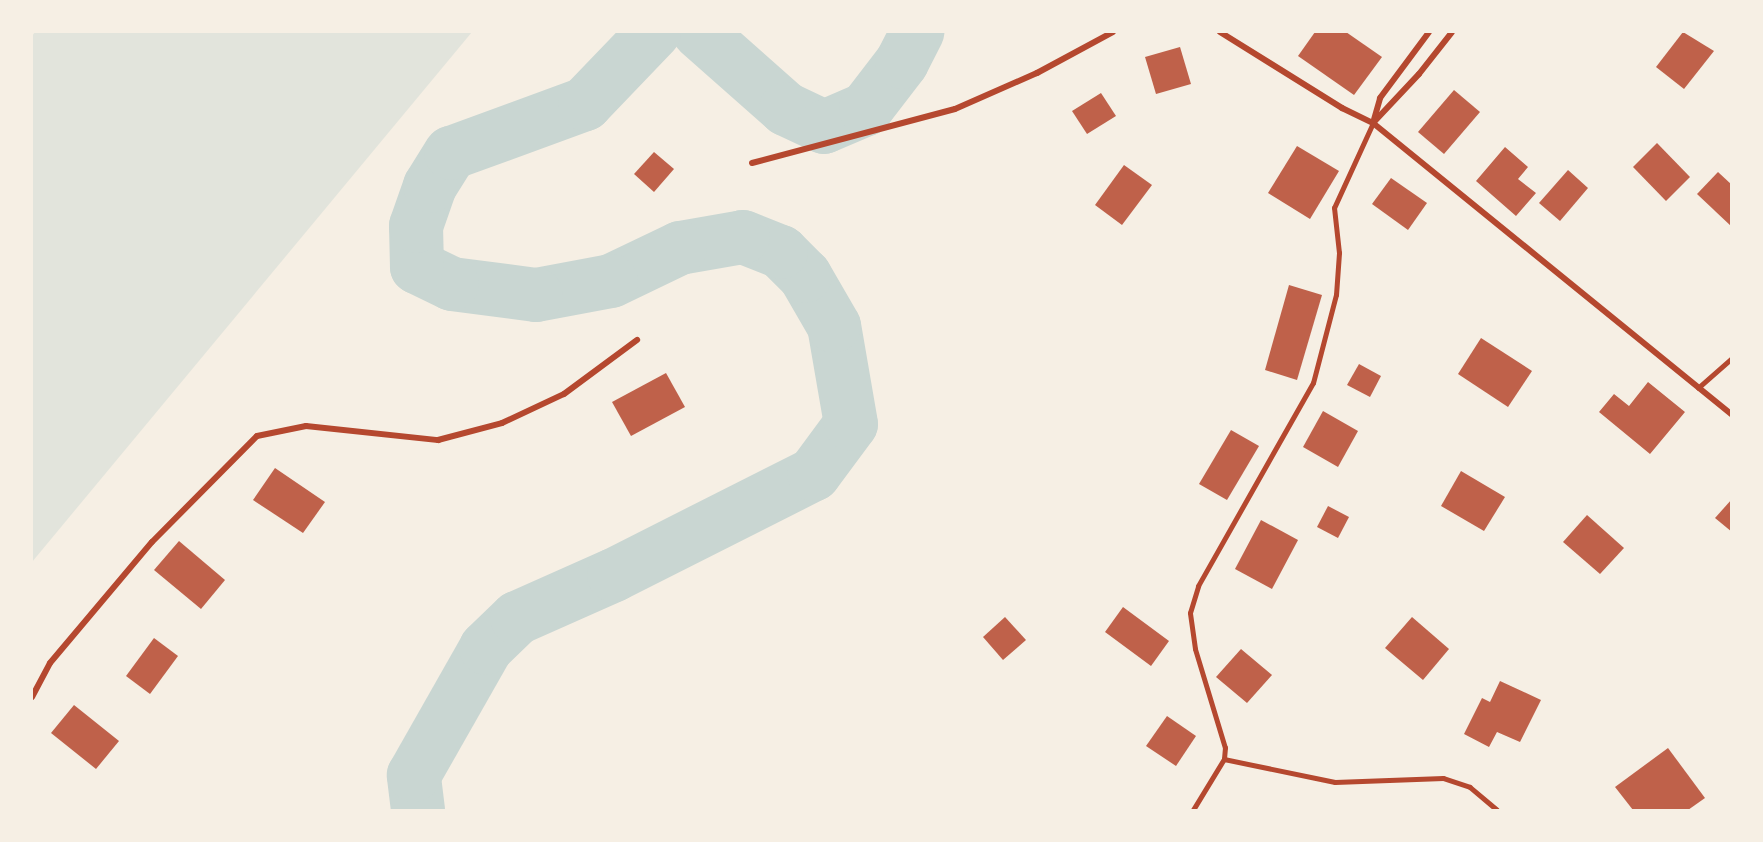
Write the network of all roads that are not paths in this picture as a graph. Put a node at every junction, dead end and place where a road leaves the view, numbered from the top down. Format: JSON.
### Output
{"nodes":[{"id":1,"x":1113,"y":32,"type":"edge"},
{"id":2,"x":1220,"y":32,"type":"edge"},
{"id":3,"x":1429,"y":32,"type":"edge"},
{"id":4,"x":1452,"y":32,"type":"edge"},
{"id":5,"x":1373,"y":123,"type":"junction"},
{"id":6,"x":752,"y":163,"type":"dead end"},
{"id":7,"x":637,"y":340,"type":"dead end"},
{"id":8,"x":1731,"y":358,"type":"edge"},
{"id":9,"x":1698,"y":388,"type":"junction"},
{"id":10,"x":1731,"y":415,"type":"edge"},
{"id":11,"x":32,"y":697,"type":"edge"},
{"id":12,"x":1224,"y":759,"type":"junction"},
{"id":13,"x":1192,"y":810,"type":"edge"},
{"id":14,"x":1497,"y":810,"type":"edge"}],
"edges":[{"from":1,"to":6,"type":"street"},
{"from":2,"to":5,"type":"street"},
{"from":3,"to":5,"type":"street"},
{"from":4,"to":5,"type":"street"},
{"from":5,"to":9,"type":"street"},
{"from":5,"to":12,"type":"lane"},
{"from":7,"to":11,"type":"street"},
{"from":8,"to":9,"type":"lane"},
{"from":9,"to":10,"type":"street"},
{"from":12,"to":13,"type":"lane"},
{"from":12,"to":14,"type":"lane"}]}
